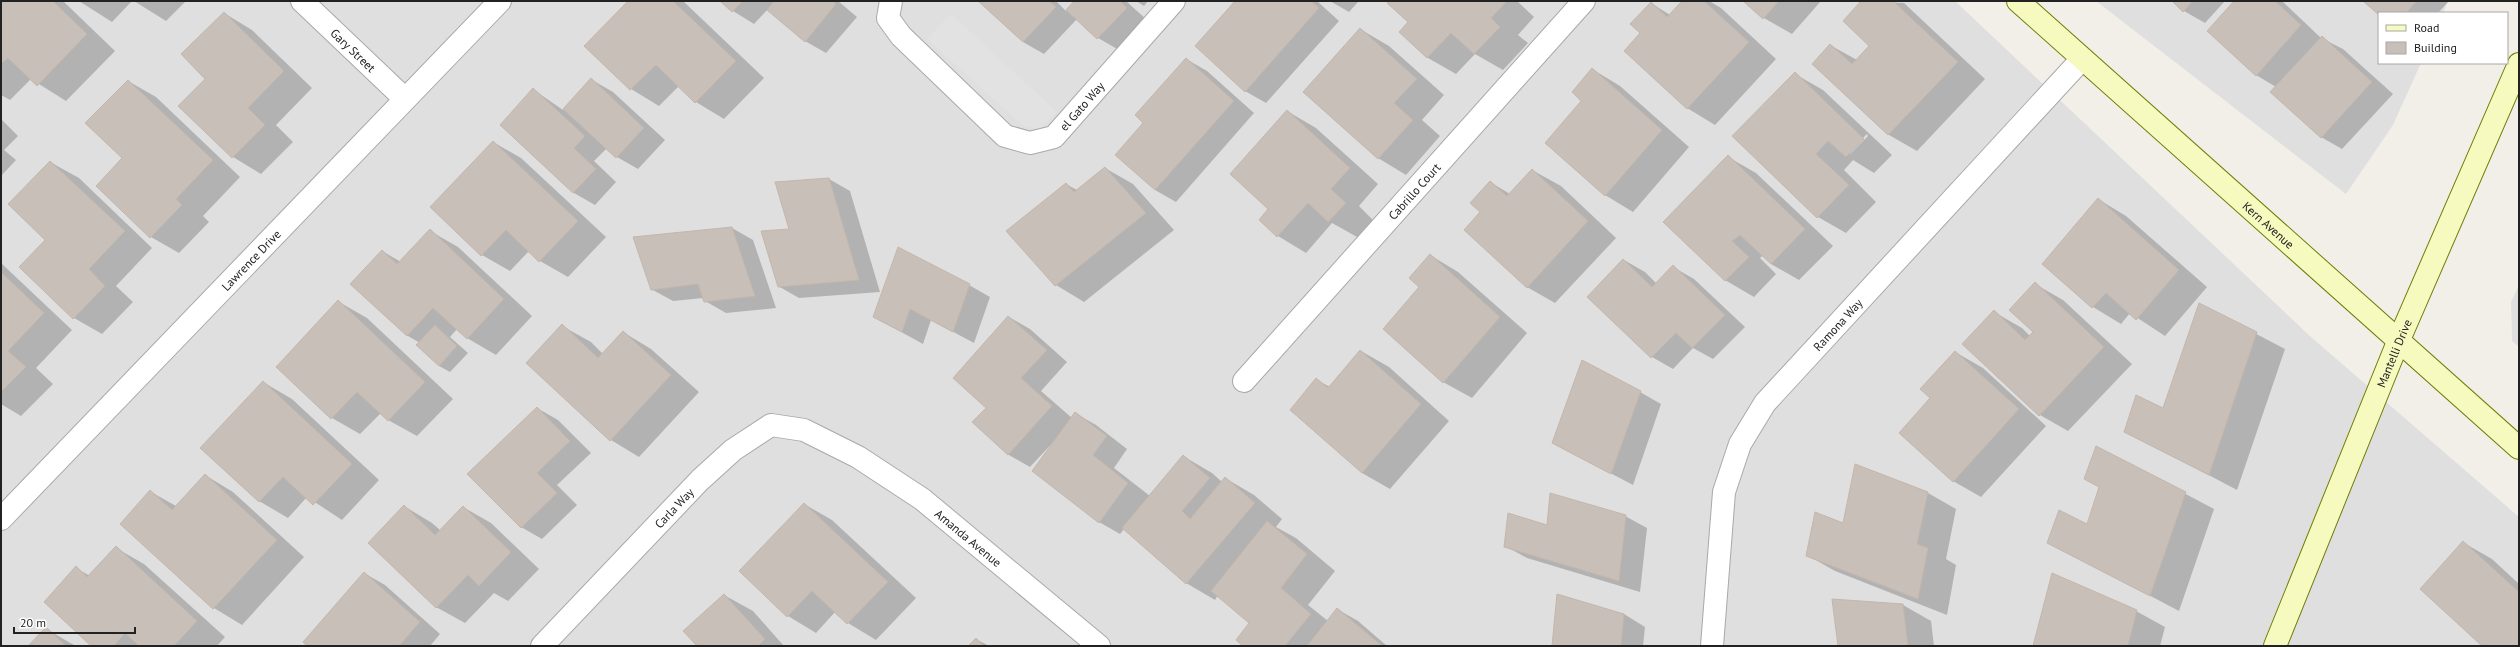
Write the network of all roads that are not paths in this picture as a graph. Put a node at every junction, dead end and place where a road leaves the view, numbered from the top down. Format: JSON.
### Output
{"nodes":[{"id":1,"x":302,"y":1,"type":"edge"},
{"id":2,"x":500,"y":1,"type":"edge"},
{"id":3,"x":1174,"y":1,"type":"edge"},
{"id":4,"x":1584,"y":1,"type":"edge"},
{"id":5,"x":2018,"y":1,"type":"edge"},
{"id":6,"x":889,"y":9,"type":"edge"},
{"id":7,"x":2082,"y":59,"type":"junction"},
{"id":8,"x":2519,"y":64,"type":"edge"},
{"id":9,"x":405,"y":99,"type":"junction"},
{"id":10,"x":2398,"y":342,"type":"junction"},
{"id":11,"x":1244,"y":381,"type":"dead end"},
{"id":12,"x":830,"y":443,"type":"joint"},
{"id":13,"x":2519,"y":448,"type":"edge"},
{"id":14,"x":1,"y":519,"type":"edge"},
{"id":15,"x":542,"y":646,"type":"edge"},
{"id":16,"x":1099,"y":646,"type":"edge"},
{"id":17,"x":1712,"y":646,"type":"edge"},
{"id":18,"x":2275,"y":646,"type":"edge"}],
"edges":[{"from":1,"to":9,"type":"street","name":"Gary Street"},
{"from":2,"to":9,"type":"street","name":"Lawrence Drive"},
{"from":3,"to":6,"type":"street","name":"el Gato Way"},
{"from":4,"to":11,"type":"street","name":"Cabrillo Court"},
{"from":5,"to":7,"type":"street","name":"Kern Avenue"},
{"from":7,"to":10,"type":"street","name":"Kern Avenue"},
{"from":7,"to":17,"type":"street","name":"Ramona Way"},
{"from":8,"to":10,"type":"street","name":"Mantelli Drive"},
{"from":9,"to":14,"type":"street","name":"Lawrence Drive"},
{"from":10,"to":13,"type":"street","name":"Kern Avenue"},
{"from":10,"to":18,"type":"street","name":"Mantelli Drive"},
{"from":12,"to":15,"type":"street","name":"Carla Way"},
{"from":12,"to":16,"type":"street","name":"Amanda Avenue"}]}
